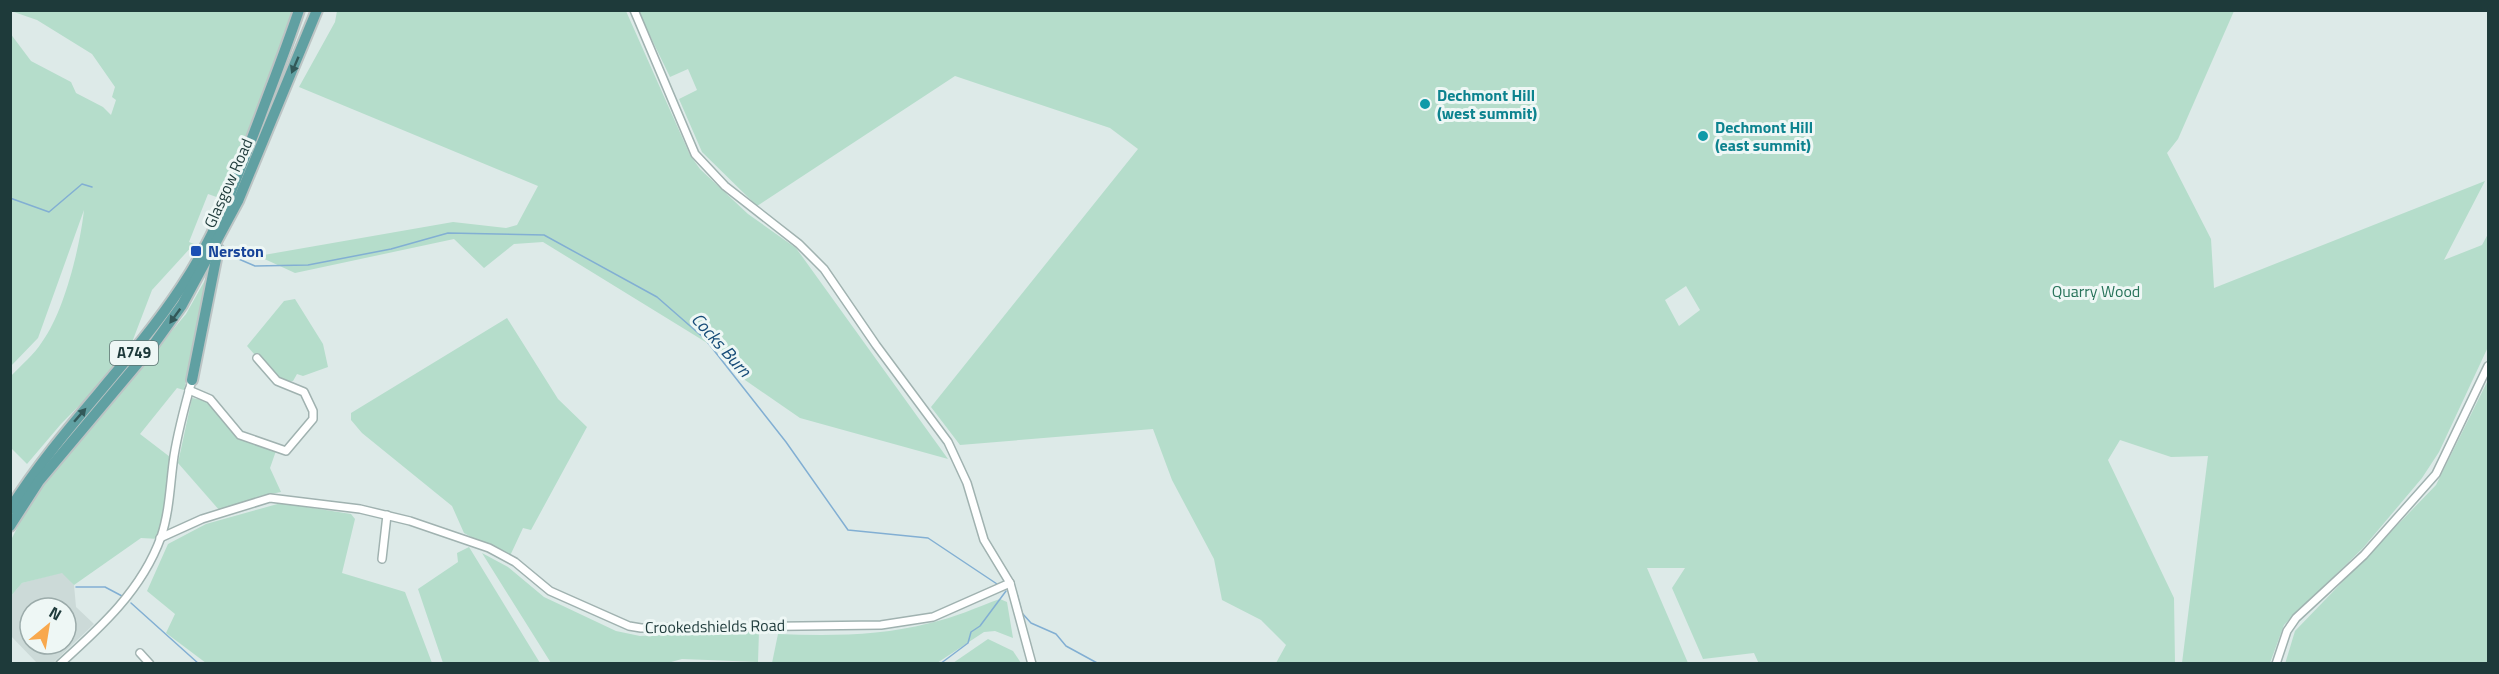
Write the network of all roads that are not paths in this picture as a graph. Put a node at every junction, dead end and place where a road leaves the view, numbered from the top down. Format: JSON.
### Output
{"nodes":[{"id":1,"x":299,"y":10,"type":"edge"},
{"id":2,"x":317,"y":10,"type":"edge"},
{"id":3,"x":634,"y":10,"type":"edge"},
{"id":4,"x":220,"y":240,"type":"junction"},
{"id":5,"x":257,"y":358,"type":"dead end"},
{"id":6,"x":2488,"y":366,"type":"edge"},
{"id":7,"x":298,"y":378,"type":"dead end"},
{"id":8,"x":190,"y":385,"type":"junction"},
{"id":9,"x":294,"y":387,"type":"junction"},
{"id":10,"x":10,"y":509,"type":"edge"},
{"id":11,"x":387,"y":515,"type":"junction"},
{"id":12,"x":10,"y":526,"type":"edge"},
{"id":13,"x":160,"y":538,"type":"junction"},
{"id":14,"x":382,"y":559,"type":"dead end"},
{"id":15,"x":1009,"y":586,"type":"junction"},
{"id":16,"x":140,"y":653,"type":"dead end"},
{"id":17,"x":65,"y":662,"type":"edge"},
{"id":18,"x":150,"y":663,"type":"edge"},
{"id":19,"x":1032,"y":663,"type":"edge"},
{"id":20,"x":2276,"y":663,"type":"edge"}],
"edges":[{"from":10,"to":1,"type":"main road","name":"Glasgow Road","number":"A749","one_way":true},
{"from":2,"to":4,"type":"main road","name":"Glasgow Road","number":"A749","one_way":true},
{"from":3,"to":15,"type":"street"},
{"from":4,"to":8,"type":"main road"},
{"from":4,"to":12,"type":"main road","name":"Glasgow Road","number":"A749","one_way":true},
{"from":5,"to":9,"type":"street"},
{"from":6,"to":20,"type":"street"},
{"from":7,"to":9,"type":"street"},
{"from":8,"to":9,"type":"street"},
{"from":8,"to":13,"type":"street"},
{"from":11,"to":13,"type":"street","name":"Crookedshields Road"},
{"from":11,"to":14,"type":"street"},
{"from":11,"to":15,"type":"street","name":"Crookedshields Road"},
{"from":13,"to":17,"type":"street"},
{"from":15,"to":19,"type":"street"},
{"from":16,"to":18,"type":"street"}]}
